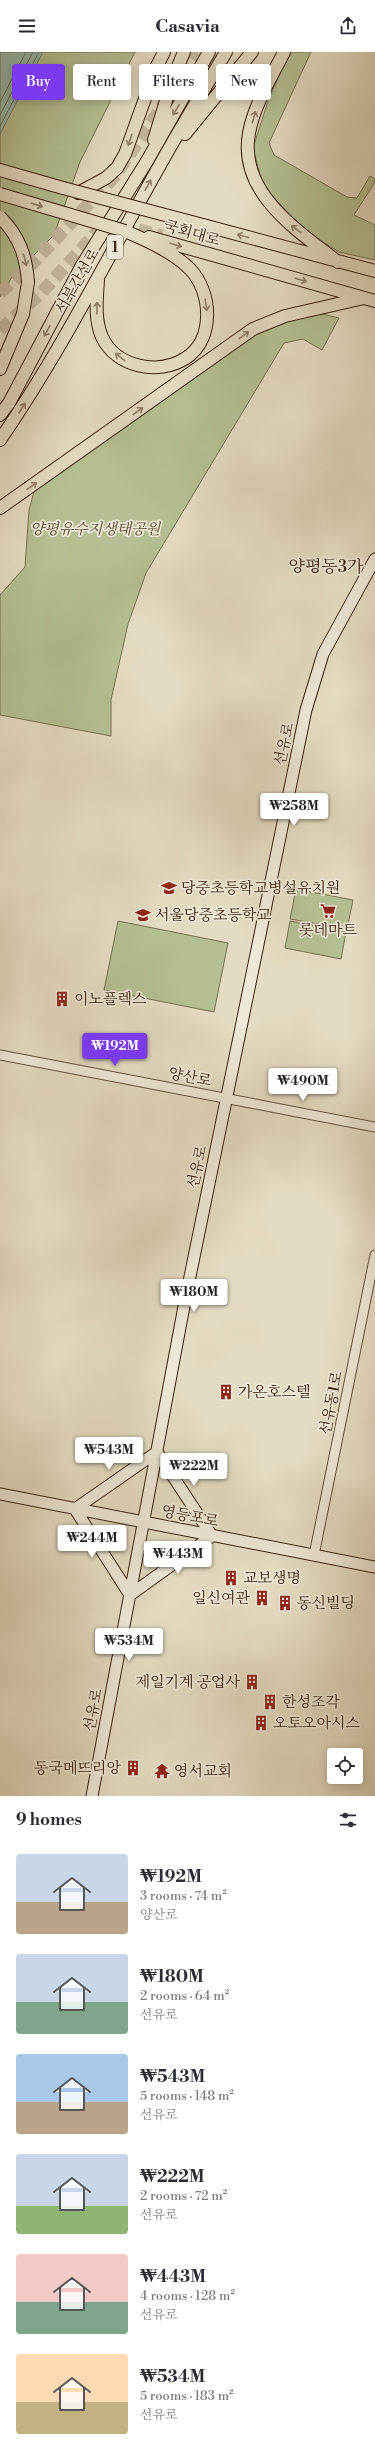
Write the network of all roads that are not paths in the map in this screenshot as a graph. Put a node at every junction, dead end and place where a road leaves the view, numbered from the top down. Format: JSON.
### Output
{"nodes":[{"id":1,"x":164,"y":52,"type":"edge"},
{"id":2,"x":184,"y":52,"type":"edge"},
{"id":3,"x":209,"y":52,"type":"edge"},
{"id":4,"x":226,"y":52,"type":"edge"},
{"id":5,"x":252,"y":52,"type":"edge"},
{"id":6,"x":284,"y":52,"type":"edge"},
{"id":7,"x":147,"y":161,"type":"junction"},
{"id":8,"x":160,"y":164,"type":"junction"},
{"id":9,"x":0,"y":170,"type":"edge"},
{"id":10,"x":78,"y":193,"type":"junction"},
{"id":11,"x":0,"y":194,"type":"edge"},
{"id":12,"x":0,"y":216,"type":"edge"},
{"id":13,"x":125,"y":230,"type":"junction"},
{"id":14,"x":338,"y":262,"type":"junction"},
{"id":15,"x":375,"y":271,"type":"edge"},
{"id":16,"x":98,"y":278,"type":"junction"},
{"id":17,"x":370,"y":300,"type":"edge"},
{"id":18,"x":0,"y":369,"type":"edge"},
{"id":19,"x":0,"y":415,"type":"edge"},
{"id":20,"x":0,"y":440,"type":"edge"},
{"id":21,"x":0,"y":508,"type":"edge"},
{"id":22,"x":375,"y":559,"type":"edge"},
{"id":23,"x":0,"y":1055,"type":"edge"},
{"id":24,"x":226,"y":1099,"type":"junction"},
{"id":25,"x":375,"y":1127,"type":"edge"},
{"id":26,"x":375,"y":1256,"type":"edge"},
{"id":27,"x":157,"y":1452,"type":"junction"},
{"id":28,"x":0,"y":1494,"type":"edge"},
{"id":29,"x":74,"y":1509,"type":"junction"},
{"id":30,"x":143,"y":1523,"type":"junction"},
{"id":31,"x":212,"y":1536,"type":"junction"},
{"id":32,"x":314,"y":1555,"type":"junction"},
{"id":33,"x":375,"y":1567,"type":"edge"},
{"id":34,"x":130,"y":1596,"type":"junction"},
{"id":35,"x":92,"y":1796,"type":"edge"}],
"edges":[{"from":1,"to":10,"type":"main road","one_way":true},
{"from":2,"to":7,"type":"main road"},
{"from":3,"to":7,"type":"main road","name":"서부간선로","number":"1","one_way":true},
{"from":4,"to":8,"type":"main road","name":"서부간선로","number":"1"},
{"from":5,"to":8,"type":"main road"},
{"from":14,"to":6,"type":"main road","one_way":true},
{"from":7,"to":19,"type":"main road","name":"서부간선로","number":"1","one_way":true},
{"from":16,"to":8,"type":"main road","name":"서부간선로","number":"1","one_way":true},
{"from":9,"to":10,"type":"main road","name":"국회대로","bridge":true},
{"from":14,"to":10,"type":"main road","name":"국회대로","one_way":true,"bridge":true},
{"from":11,"to":13,"type":"main road","name":"국회대로","one_way":true,"bridge":true},
{"from":12,"to":18,"type":"main road","one_way":true,"bridge":true},
{"from":13,"to":16,"type":"main road","one_way":true},
{"from":13,"to":17,"type":"main road","name":"국회대로","one_way":true},
{"from":14,"to":15,"type":"main road","name":"국회대로"},
{"from":20,"to":16,"type":"main road","name":"서부간선로","number":"1","one_way":true},
{"from":21,"to":17,"type":"main road","one_way":true},
{"from":22,"to":24,"type":"main road","name":"선유로"},
{"from":23,"to":24,"type":"street","name":"양산로"},
{"from":24,"to":25,"type":"street","name":"양산로"},
{"from":24,"to":27,"type":"main road","name":"선유로"},
{"from":26,"to":32,"type":"street","name":"선유동1로"},
{"from":27,"to":29,"type":"main road"},
{"from":27,"to":30,"type":"main road","name":"선유로"},
{"from":27,"to":31,"type":"main road"},
{"from":28,"to":29,"type":"main road","name":"영등포로"},
{"from":29,"to":30,"type":"main road","name":"영등포로"},
{"from":29,"to":34,"type":"main road"},
{"from":30,"to":31,"type":"main road","name":"영등포로"},
{"from":30,"to":34,"type":"main road","name":"선유로"},
{"from":31,"to":32,"type":"main road","name":"영등포로"},
{"from":31,"to":34,"type":"main road"},
{"from":32,"to":33,"type":"main road","name":"영등포로"},
{"from":34,"to":35,"type":"main road","name":"선유로"}]}
